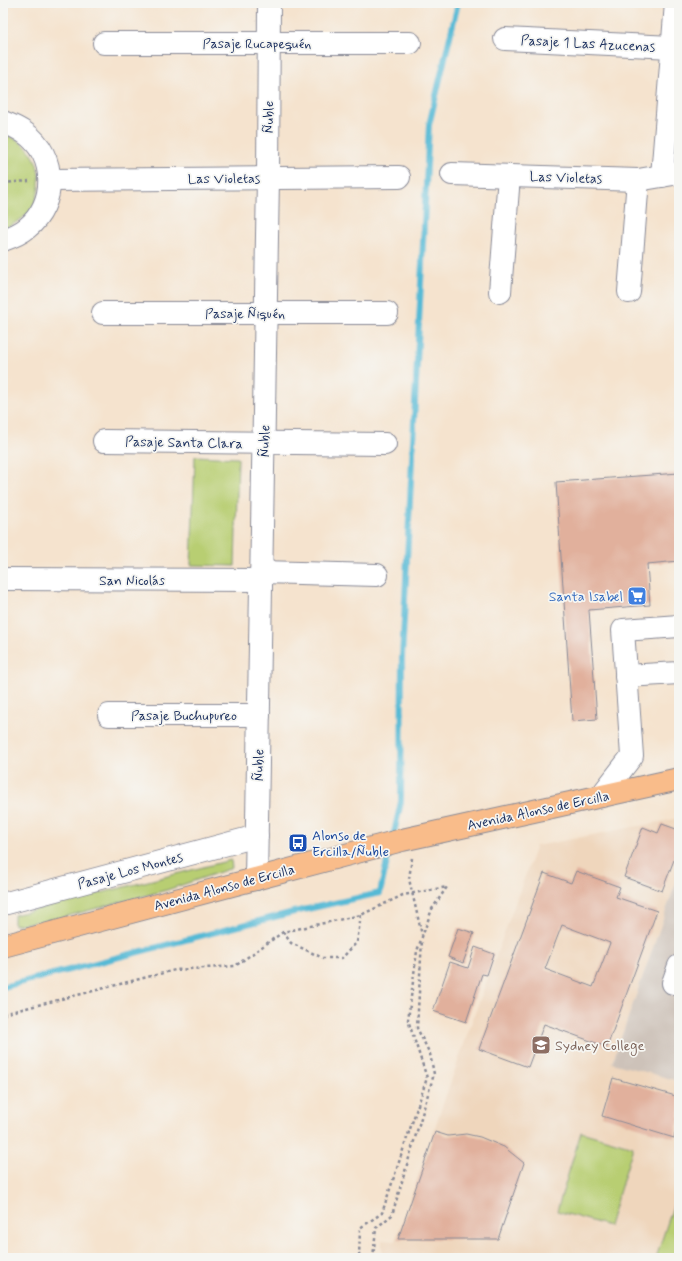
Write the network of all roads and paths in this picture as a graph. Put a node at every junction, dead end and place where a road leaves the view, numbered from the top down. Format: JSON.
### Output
{"nodes":[{"id":1,"x":269,"y":3,"type":"edge"},
{"id":2,"x":676,"y":3,"type":"edge"},
{"id":3,"x":505,"y":39,"type":"dead end"},
{"id":4,"x":104,"y":43,"type":"dead end"},
{"id":5,"x":269,"y":43,"type":"junction"},
{"id":6,"x":410,"y":43,"type":"dead end"},
{"id":7,"x":672,"y":47,"type":"junction"},
{"id":8,"x":3,"y":122,"type":"edge"},
{"id":9,"x":452,"y":174,"type":"dead end"},
{"id":10,"x":670,"y":174,"type":"edge"},
{"id":11,"x":509,"y":176,"type":"junction"},
{"id":12,"x":399,"y":177,"type":"dead end"},
{"id":13,"x":268,"y":178,"type":"junction"},
{"id":14,"x":50,"y":180,"type":"junction"},
{"id":15,"x":638,"y":180,"type":"junction"},
{"id":16,"x":3,"y":240,"type":"edge"},
{"id":17,"x":500,"y":292,"type":"dead end"},
{"id":18,"x":629,"y":292,"type":"dead end"},
{"id":19,"x":103,"y":313,"type":"dead end"},
{"id":20,"x":266,"y":313,"type":"junction"},
{"id":21,"x":387,"y":313,"type":"dead end"},
{"id":22,"x":104,"y":441,"type":"dead end"},
{"id":23,"x":264,"y":443,"type":"junction"},
{"id":24,"x":385,"y":444,"type":"dead end"},
{"id":25,"x":377,"y":575,"type":"dead end"},
{"id":26,"x":261,"y":576,"type":"junction"},
{"id":27,"x":3,"y":579,"type":"edge"},
{"id":28,"x":679,"y":626,"type":"edge"},
{"id":29,"x":679,"y":673,"type":"edge"},
{"id":30,"x":626,"y":676,"type":"junction"},
{"id":31,"x":259,"y":715,"type":"junction"},
{"id":32,"x":109,"y":716,"type":"dead end"},
{"id":33,"x":679,"y":779,"type":"edge"},
{"id":34,"x":601,"y":796,"type":"junction"},
{"id":35,"x":257,"y":836,"type":"junction"},
{"id":36,"x":409,"y":839,"type":"junction"},
{"id":37,"x":256,"y":879,"type":"junction"},
{"id":38,"x":411,"y":893,"type":"junction"},
{"id":39,"x":3,"y":904,"type":"edge"},
{"id":40,"x":361,"y":915,"type":"junction"},
{"id":41,"x":283,"y":932,"type":"junction"},
{"id":42,"x":422,"y":936,"type":"junction"},
{"id":43,"x":3,"y":946,"type":"edge"},
{"id":44,"x":3,"y":1014,"type":"edge"},
{"id":45,"x":359,"y":1258,"type":"edge"},
{"id":46,"x":373,"y":1258,"type":"edge"}],
"edges":[{"from":1,"to":5,"type":"street","name":"Ñuble"},
{"from":2,"to":7,"type":"street"},
{"from":3,"to":7,"type":"street","name":"Pasaje 1 Las Azucenas"},
{"from":4,"to":5,"type":"street","name":"Pasaje Rucapequén"},
{"from":5,"to":6,"type":"street","name":"Pasaje Rucapequén"},
{"from":5,"to":13,"type":"street","name":"Ñuble"},
{"from":7,"to":10,"type":"street"},
{"from":8,"to":14,"type":"street"},
{"from":9,"to":11,"type":"street","name":"Las Violetas"},
{"from":10,"to":15,"type":"street","name":"Las Violetas"},
{"from":11,"to":15,"type":"street","name":"Las Violetas"},
{"from":11,"to":17,"type":"street"},
{"from":12,"to":13,"type":"street","name":"Las Violetas"},
{"from":13,"to":14,"type":"street","name":"Las Violetas"},
{"from":13,"to":20,"type":"street","name":"Ñuble"},
{"from":14,"to":16,"type":"street"},
{"from":15,"to":18,"type":"street"},
{"from":19,"to":20,"type":"street","name":"Pasaje Ñiquén"},
{"from":20,"to":21,"type":"street","name":"Pasaje Ñiquén"},
{"from":20,"to":23,"type":"street","name":"Ñuble"},
{"from":22,"to":23,"type":"street","name":"Pasaje Santa Clara"},
{"from":23,"to":24,"type":"street","name":"Pasaje Santa Clara"},
{"from":23,"to":26,"type":"street","name":"Ñuble"},
{"from":25,"to":26,"type":"street","name":"San Nicolás"},
{"from":26,"to":27,"type":"street","name":"San Nicolás"},
{"from":26,"to":31,"type":"street","name":"Ñuble"},
{"from":28,"to":30,"type":"street"},
{"from":29,"to":30,"type":"street"},
{"from":30,"to":34,"type":"street"},
{"from":31,"to":32,"type":"street","name":"Pasaje Buchupureo"},
{"from":31,"to":35,"type":"street","name":"Ñuble"},
{"from":33,"to":34,"type":"main road","name":"Avenida Alonso de Ercilla"},
{"from":34,"to":36,"type":"main road","name":"Avenida Alonso de Ercilla"},
{"from":35,"to":37,"type":"street","name":"Ñuble"},
{"from":35,"to":39,"type":"street","name":"Pasaje Los Montes"},
{"from":36,"to":37,"type":"main road","name":"Avenida Alonso de Ercilla"},
{"from":36,"to":38,"type":"path"},
{"from":37,"to":43,"type":"main road","name":"Avenida Alonso de Ercilla"},
{"from":38,"to":40,"type":"path"},
{"from":38,"to":42,"type":"path"},
{"from":38,"to":42,"type":"path"},
{"from":40,"to":41,"type":"path"},
{"from":40,"to":41,"type":"path"},
{"from":41,"to":44,"type":"path"},
{"from":42,"to":45,"type":"path"},
{"from":42,"to":46,"type":"path"}]}
